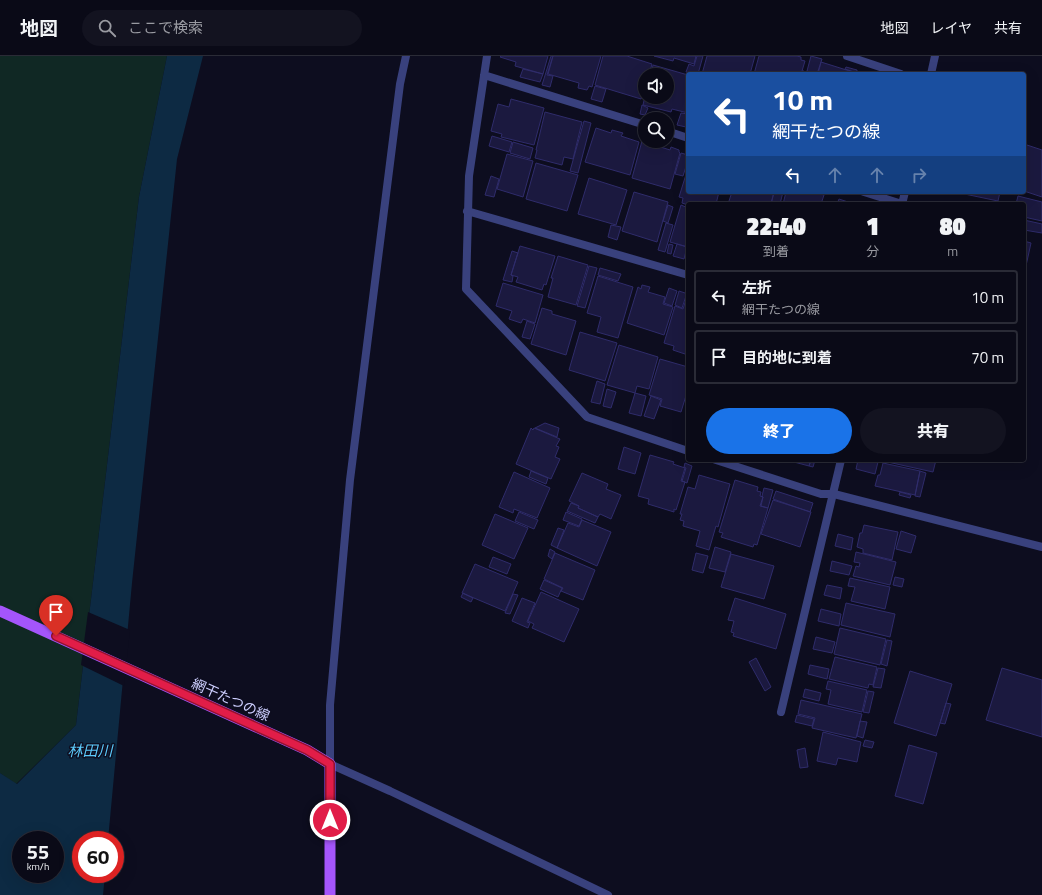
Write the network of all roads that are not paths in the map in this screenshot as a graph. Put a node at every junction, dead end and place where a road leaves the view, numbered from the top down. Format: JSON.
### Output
{"nodes":[{"id":1,"x":406,"y":56,"type":"edge"},
{"id":2,"x":487,"y":56,"type":"edge"},
{"id":3,"x":847,"y":56,"type":"edge"},
{"id":4,"x":934,"y":56,"type":"edge"},
{"id":5,"x":895,"y":72,"type":"edge"},
{"id":6,"x":931,"y":72,"type":"edge"},
{"id":7,"x":484,"y":75,"type":"junction"},
{"id":8,"x":638,"y":123,"type":"edge"},
{"id":9,"x":674,"y":134,"type":"edge"},
{"id":10,"x":686,"y":137,"type":"edge"},
{"id":11,"x":870,"y":194,"type":"edge"},
{"id":12,"x":896,"y":202,"type":"edge"},
{"id":13,"x":467,"y":211,"type":"junction"},
{"id":14,"x":686,"y":273,"type":"edge"},
{"id":15,"x":686,"y":450,"type":"edge"},
{"id":16,"x":722,"y":462,"type":"edge"},
{"id":17,"x":841,"y":462,"type":"edge"},
{"id":18,"x":834,"y":494,"type":"junction"},
{"id":19,"x":1042,"y":547,"type":"edge"},
{"id":20,"x":0,"y":611,"type":"edge"},
{"id":21,"x":781,"y":712,"type":"dead end"},
{"id":22,"x":330,"y":764,"type":"junction"},
{"id":23,"x":330,"y":895,"type":"edge"},
{"id":24,"x":608,"y":895,"type":"edge"}],
"edges":[{"from":1,"to":22,"type":"street"},
{"from":2,"to":7,"type":"street"},
{"from":3,"to":5,"type":"street"},
{"from":4,"to":6,"type":"street"},
{"from":7,"to":8,"type":"street"},
{"from":7,"to":13,"type":"street"},
{"from":9,"to":10,"type":"street"},
{"from":11,"to":12,"type":"street"},
{"from":13,"to":14,"type":"street"},
{"from":13,"to":15,"type":"street"},
{"from":16,"to":18,"type":"street"},
{"from":17,"to":18,"type":"street"},
{"from":18,"to":19,"type":"street"},
{"from":18,"to":21,"type":"street"},
{"from":20,"to":22,"type":"main road","name":"網干たつの線"},
{"from":22,"to":23,"type":"main road"},
{"from":22,"to":24,"type":"street"}]}
